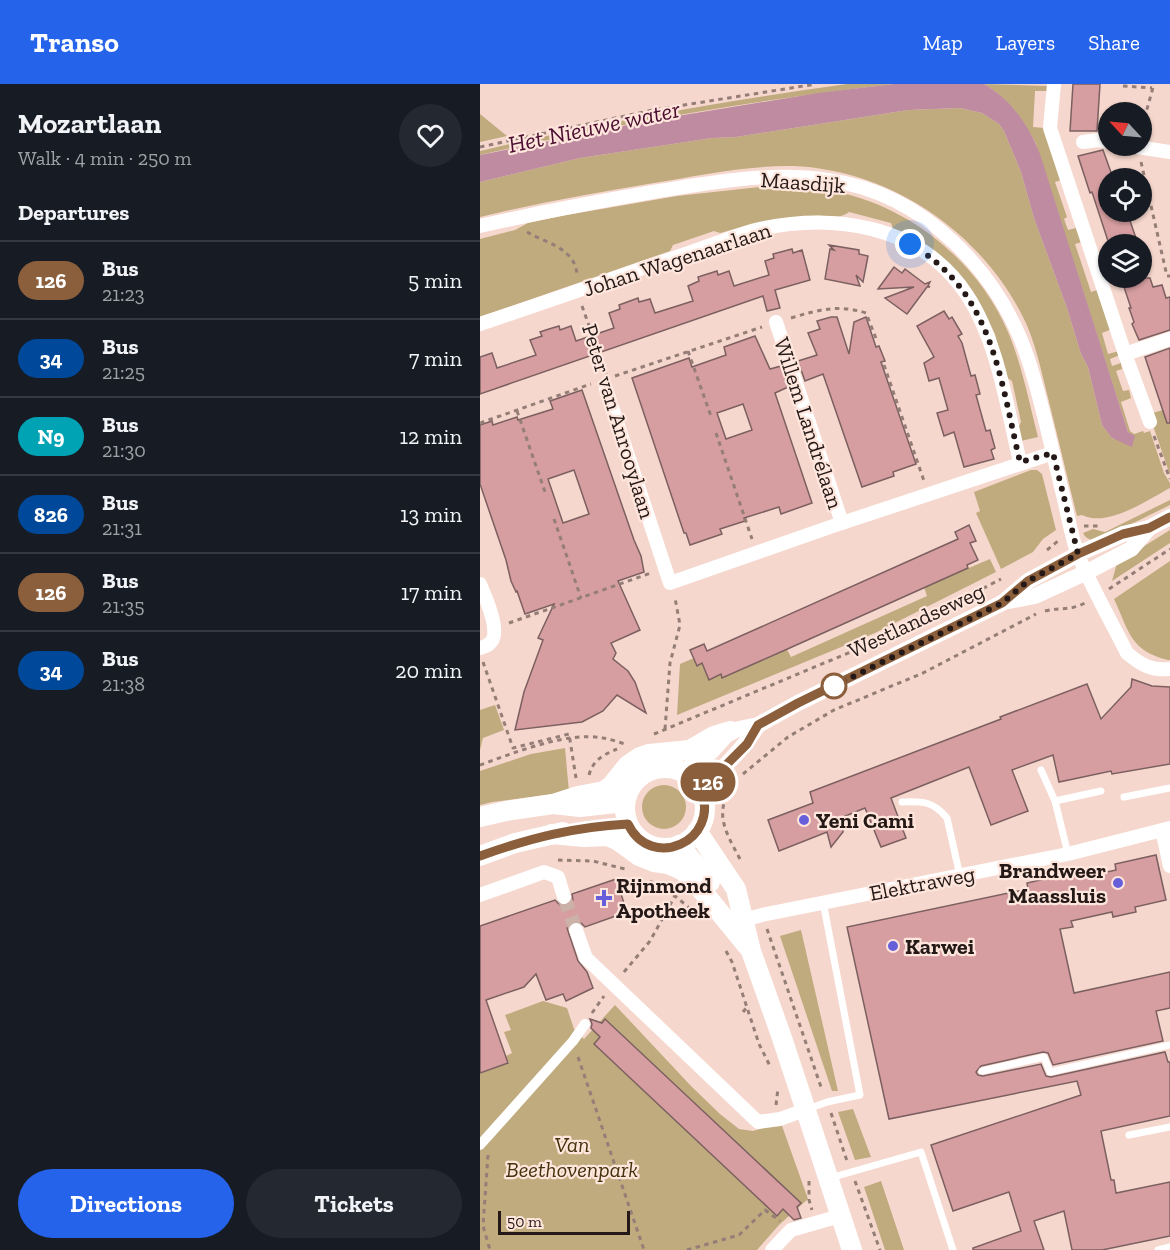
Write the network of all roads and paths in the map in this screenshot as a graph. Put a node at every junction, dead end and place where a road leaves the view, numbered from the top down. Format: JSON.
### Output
{"nodes":[{"id":1,"x":816,"y":84,"type":"edge"},
{"id":2,"x":1054,"y":84,"type":"edge"},
{"id":3,"x":1123,"y":86,"type":"dead end"},
{"id":4,"x":1153,"y":86,"type":"edge"},
{"id":5,"x":1149,"y":102,"type":"edge"},
{"id":6,"x":1098,"y":140,"type":"edge"},
{"id":7,"x":1083,"y":142,"type":"dead end"},
{"id":8,"x":480,"y":147,"type":"edge"},
{"id":9,"x":1152,"y":149,"type":"edge"},
{"id":10,"x":1170,"y":152,"type":"edge"},
{"id":11,"x":1137,"y":156,"type":"edge"},
{"id":12,"x":512,"y":219,"type":"junction"},
{"id":13,"x":480,"y":226,"type":"edge"},
{"id":14,"x":1170,"y":276,"type":"edge"},
{"id":15,"x":577,"y":291,"type":"junction"},
{"id":16,"x":776,"y":322,"type":"junction"},
{"id":17,"x":480,"y":324,"type":"edge"},
{"id":18,"x":1170,"y":339,"type":"edge"},
{"id":19,"x":877,"y":341,"type":"dead end"},
{"id":20,"x":688,"y":351,"type":"junction"},
{"id":21,"x":1125,"y":354,"type":"junction"},
{"id":22,"x":884,"y":364,"type":"dead end"},
{"id":23,"x":606,"y":384,"type":"junction"},
{"id":24,"x":517,"y":411,"type":"junction"},
{"id":25,"x":712,"y":419,"type":"dead end"},
{"id":26,"x":1150,"y":422,"type":"dead end"},
{"id":27,"x":480,"y":423,"type":"edge"},
{"id":28,"x":716,"y":433,"type":"dead end"},
{"id":29,"x":1156,"y":440,"type":"dead end"},
{"id":30,"x":1053,"y":453,"type":"junction"},
{"id":31,"x":1020,"y":462,"type":"junction"},
{"id":32,"x":1170,"y":479,"type":"edge"},
{"id":33,"x":545,"y":492,"type":"dead end"},
{"id":34,"x":928,"y":494,"type":"junction"},
{"id":35,"x":1170,"y":517,"type":"edge"},
{"id":36,"x":554,"y":519,"type":"dead end"},
{"id":37,"x":842,"y":523,"type":"junction"},
{"id":38,"x":1108,"y":528,"type":"dead end"},
{"id":39,"x":1149,"y":528,"type":"junction"},
{"id":40,"x":1072,"y":533,"type":"junction"},
{"id":41,"x":1170,"y":549,"type":"edge"},
{"id":42,"x":1046,"y":552,"type":"dead end"},
{"id":43,"x":755,"y":554,"type":"junction"},
{"id":44,"x":1078,"y":554,"type":"junction"},
{"id":45,"x":666,"y":568,"type":"junction"},
{"id":46,"x":1087,"y":572,"type":"junction"},
{"id":47,"x":1003,"y":579,"type":"dead end"},
{"id":48,"x":670,"y":583,"type":"junction"},
{"id":49,"x":480,"y":584,"type":"edge"},
{"id":50,"x":1098,"y":595,"type":"junction"},
{"id":51,"x":581,"y":598,"type":"junction"},
{"id":52,"x":1002,"y":603,"type":"junction"},
{"id":53,"x":495,"y":628,"type":"junction"},
{"id":54,"x":480,"y":648,"type":"edge"},
{"id":55,"x":480,"y":654,"type":"edge"},
{"id":56,"x":1170,"y":669,"type":"edge"},
{"id":57,"x":758,"y":725,"type":"junction"},
{"id":58,"x":730,"y":731,"type":"junction"},
{"id":59,"x":570,"y":739,"type":"junction"},
{"id":60,"x":627,"y":745,"type":"dead end"},
{"id":61,"x":480,"y":765,"type":"edge"},
{"id":62,"x":1041,"y":770,"type":"dead end"},
{"id":63,"x":683,"y":772,"type":"junction"},
{"id":64,"x":738,"y":779,"type":"dead end"},
{"id":65,"x":1170,"y":788,"type":"edge"},
{"id":66,"x":701,"y":790,"type":"junction"},
{"id":67,"x":1101,"y":791,"type":"dead end"},
{"id":68,"x":578,"y":796,"type":"junction"},
{"id":69,"x":1124,"y":797,"type":"dead end"},
{"id":70,"x":1055,"y":801,"type":"junction"},
{"id":71,"x":625,"y":802,"type":"junction"},
{"id":72,"x":902,"y":802,"type":"dead end"},
{"id":73,"x":553,"y":804,"type":"junction"},
{"id":74,"x":480,"y":817,"type":"edge"},
{"id":75,"x":628,"y":824,"type":"junction"},
{"id":76,"x":1166,"y":829,"type":"edge"},
{"id":77,"x":697,"y":831,"type":"junction"},
{"id":78,"x":552,"y":834,"type":"junction"},
{"id":79,"x":679,"y":845,"type":"junction"},
{"id":80,"x":1068,"y":854,"type":"junction"},
{"id":81,"x":480,"y":856,"type":"edge"},
{"id":82,"x":1170,"y":866,"type":"edge"},
{"id":83,"x":960,"y":876,"type":"junction"},
{"id":84,"x":480,"y":895,"type":"edge"},
{"id":85,"x":564,"y":897,"type":"tunnel mouth"},
{"id":86,"x":823,"y":902,"type":"junction"},
{"id":87,"x":698,"y":916,"type":"dead end"},
{"id":88,"x":753,"y":917,"type":"junction"},
{"id":89,"x":576,"y":930,"type":"tunnel mouth"},
{"id":90,"x":724,"y":948,"type":"dead end"},
{"id":91,"x":751,"y":951,"type":"junction"},
{"id":92,"x":732,"y":962,"type":"junction"},
{"id":93,"x":728,"y":966,"type":"dead end"},
{"id":94,"x":613,"y":984,"type":"junction"},
{"id":95,"x":747,"y":1007,"type":"junction"},
{"id":96,"x":742,"y":1012,"type":"dead end"},
{"id":97,"x":585,"y":1024,"type":"joint"},
{"id":98,"x":573,"y":1041,"type":"junction"},
{"id":99,"x":1170,"y":1045,"type":"edge"},
{"id":100,"x":764,"y":1053,"type":"junction"},
{"id":101,"x":759,"y":1057,"type":"dead end"},
{"id":102,"x":771,"y":1068,"type":"dead end"},
{"id":103,"x":982,"y":1071,"type":"dead end"},
{"id":104,"x":774,"y":1078,"type":"dead end"},
{"id":105,"x":827,"y":1102,"type":"junction"},
{"id":106,"x":805,"y":1110,"type":"junction"},
{"id":107,"x":780,"y":1119,"type":"junction"},
{"id":108,"x":1170,"y":1127,"type":"edge"},
{"id":109,"x":490,"y":1135,"type":"junction"},
{"id":110,"x":1129,"y":1135,"type":"dead end"},
{"id":111,"x":480,"y":1145,"type":"edge"},
{"id":112,"x":819,"y":1178,"type":"junction"},
{"id":113,"x":840,"y":1216,"type":"junction"},
{"id":114,"x":480,"y":1220,"type":"edge"},
{"id":115,"x":817,"y":1223,"type":"junction"},
{"id":116,"x":483,"y":1226,"type":"junction"},
{"id":117,"x":791,"y":1230,"type":"junction"},
{"id":118,"x":1170,"y":1247,"type":"edge"},
{"id":119,"x":490,"y":1250,"type":"edge"},
{"id":120,"x":644,"y":1250,"type":"edge"},
{"id":121,"x":687,"y":1250,"type":"edge"},
{"id":122,"x":772,"y":1250,"type":"edge"},
{"id":123,"x":852,"y":1250,"type":"edge"},
{"id":124,"x":953,"y":1250,"type":"edge"},
{"id":125,"x":1158,"y":1250,"type":"edge"}],
"edges":[{"from":1,"to":8,"type":"path"},
{"from":2,"to":21,"type":"street"},
{"from":3,"to":4,"type":"path"},
{"from":4,"to":5,"type":"path"},
{"from":6,"to":7,"type":"street"},
{"from":9,"to":10,"type":"street"},
{"from":11,"to":14,"type":"path"},
{"from":12,"to":13,"type":"street","name":"Maasdijk"},
{"from":12,"to":15,"type":"path","name":"Peter van Anrooylaan"},
{"from":12,"to":30,"type":"street","name":"Maasdijk"},
{"from":15,"to":17,"type":"street","name":"Johan Wagenaarlaan"},
{"from":15,"to":23,"type":"path","name":"Peter van Anrooylaan"},
{"from":15,"to":31,"type":"street","name":"Johan Wagenaarlaan"},
{"from":16,"to":19,"type":"path"},
{"from":16,"to":20,"type":"path"},
{"from":16,"to":37,"type":"street","name":"Willem Landrélaan"},
{"from":18,"to":21,"type":"street"},
{"from":20,"to":23,"type":"path"},
{"from":20,"to":25,"type":"path"},
{"from":21,"to":26,"type":"street"},
{"from":22,"to":34,"type":"path"},
{"from":23,"to":24,"type":"path"},
{"from":23,"to":45,"type":"street","name":"Peter van Anrooylaan"},
{"from":24,"to":27,"type":"path"},
{"from":24,"to":33,"type":"path"},
{"from":28,"to":43,"type":"path"},
{"from":29,"to":32,"type":"path"},
{"from":30,"to":31,"type":"street"},
{"from":30,"to":40,"type":"street","name":"Maasdijk"},
{"from":31,"to":34,"type":"street"},
{"from":34,"to":37,"type":"street"},
{"from":35,"to":39,"type":"street","name":"Westlandseweg"},
{"from":36,"to":51,"type":"path"},
{"from":37,"to":43,"type":"street"},
{"from":38,"to":40,"type":"path"},
{"from":39,"to":44,"type":"street","name":"Westlandseweg"},
{"from":39,"to":46,"type":"street","name":"Westlandseweg"},
{"from":40,"to":42,"type":"path"},
{"from":40,"to":44,"type":"street","name":"Maasdijk"},
{"from":41,"to":50,"type":"path"},
{"from":43,"to":48,"type":"street"},
{"from":44,"to":46,"type":"street","name":"Maasdijk"},
{"from":44,"to":52,"type":"street","name":"Westlandseweg"},
{"from":45,"to":48,"type":"street","name":"Peter van Anrooylaan"},
{"from":45,"to":51,"type":"path"},
{"from":46,"to":50,"type":"street","name":"Maasdijk"},
{"from":46,"to":52,"type":"street","name":"Westlandseweg"},
{"from":47,"to":48,"type":"path","name":"Westlandseweg"},
{"from":49,"to":53,"type":"street"},
{"from":50,"to":56,"type":"street","name":"Maasdijk"},
{"from":50,"to":64,"type":"path"},
{"from":51,"to":53,"type":"path"},
{"from":52,"to":57,"type":"street","name":"Westlandseweg"},
{"from":53,"to":54,"type":"street"},
{"from":55,"to":59,"type":"path"},
{"from":57,"to":58,"type":"street","name":"Westlandseweg"},
{"from":57,"to":66,"type":"street","name":"Westlandseweg"},
{"from":58,"to":63,"type":"street"},
{"from":58,"to":68,"type":"main road"},
{"from":59,"to":60,"type":"path"},
{"from":59,"to":61,"type":"path"},
{"from":59,"to":68,"type":"path"},
{"from":62,"to":70,"type":"lane"},
{"from":63,"to":66,"type":"main road"},
{"from":63,"to":71,"type":"main road"},
{"from":65,"to":69,"type":"lane"},
{"from":66,"to":77,"type":"main road"},
{"from":67,"to":70,"type":"lane"},
{"from":68,"to":73,"type":"main road"},
{"from":70,"to":80,"type":"lane"},
{"from":71,"to":73,"type":"main road"},
{"from":71,"to":75,"type":"main road"},
{"from":72,"to":83,"type":"lane"},
{"from":73,"to":74,"type":"main road"},
{"from":75,"to":78,"type":"main road"},
{"from":75,"to":79,"type":"main road"},
{"from":76,"to":80,"type":"street","name":"Elektraweg"},
{"from":76,"to":82,"type":"street"},
{"from":77,"to":79,"type":"main road"},
{"from":77,"to":88,"type":"main road"},
{"from":78,"to":81,"type":"main road"},
{"from":78,"to":91,"type":"main road"},
{"from":79,"to":88,"type":"main road"},
{"from":80,"to":83,"type":"street","name":"Elektraweg"},
{"from":83,"to":86,"type":"street","name":"Elektraweg"},
{"from":84,"to":85,"type":"street"},
{"from":86,"to":88,"type":"street","name":"Elektraweg"},
{"from":86,"to":105,"type":"lane"},
{"from":87,"to":94,"type":"path"},
{"from":88,"to":91,"type":"main road"},
{"from":88,"to":105,"type":"path"},
{"from":89,"to":94,"type":"street"},
{"from":90,"to":92,"type":"path"},
{"from":91,"to":106,"type":"main road"},
{"from":92,"to":93,"type":"path"},
{"from":92,"to":95,"type":"path"},
{"from":94,"to":97,"type":"path"},
{"from":94,"to":107,"type":"street"},
{"from":95,"to":96,"type":"path"},
{"from":95,"to":100,"type":"path"},
{"from":97,"to":98,"type":"street"},
{"from":98,"to":109,"type":"street"},
{"from":98,"to":120,"type":"path"},
{"from":99,"to":103,"type":"lane"},
{"from":100,"to":101,"type":"path"},
{"from":100,"to":102,"type":"path"},
{"from":104,"to":107,"type":"path"},
{"from":105,"to":106,"type":"lane"},
{"from":106,"to":107,"type":"street"},
{"from":106,"to":112,"type":"main road"},
{"from":108,"to":110,"type":"lane"},
{"from":109,"to":111,"type":"street"},
{"from":109,"to":116,"type":"path"},
{"from":112,"to":113,"type":"main road"},
{"from":112,"to":115,"type":"path"},
{"from":112,"to":124,"type":"lane"},
{"from":113,"to":115,"type":"street"},
{"from":113,"to":123,"type":"main road"},
{"from":114,"to":116,"type":"path"},
{"from":115,"to":117,"type":"street"},
{"from":116,"to":119,"type":"path"},
{"from":117,"to":121,"type":"path"},
{"from":117,"to":122,"type":"street"},
{"from":118,"to":125,"type":"lane"}]}
